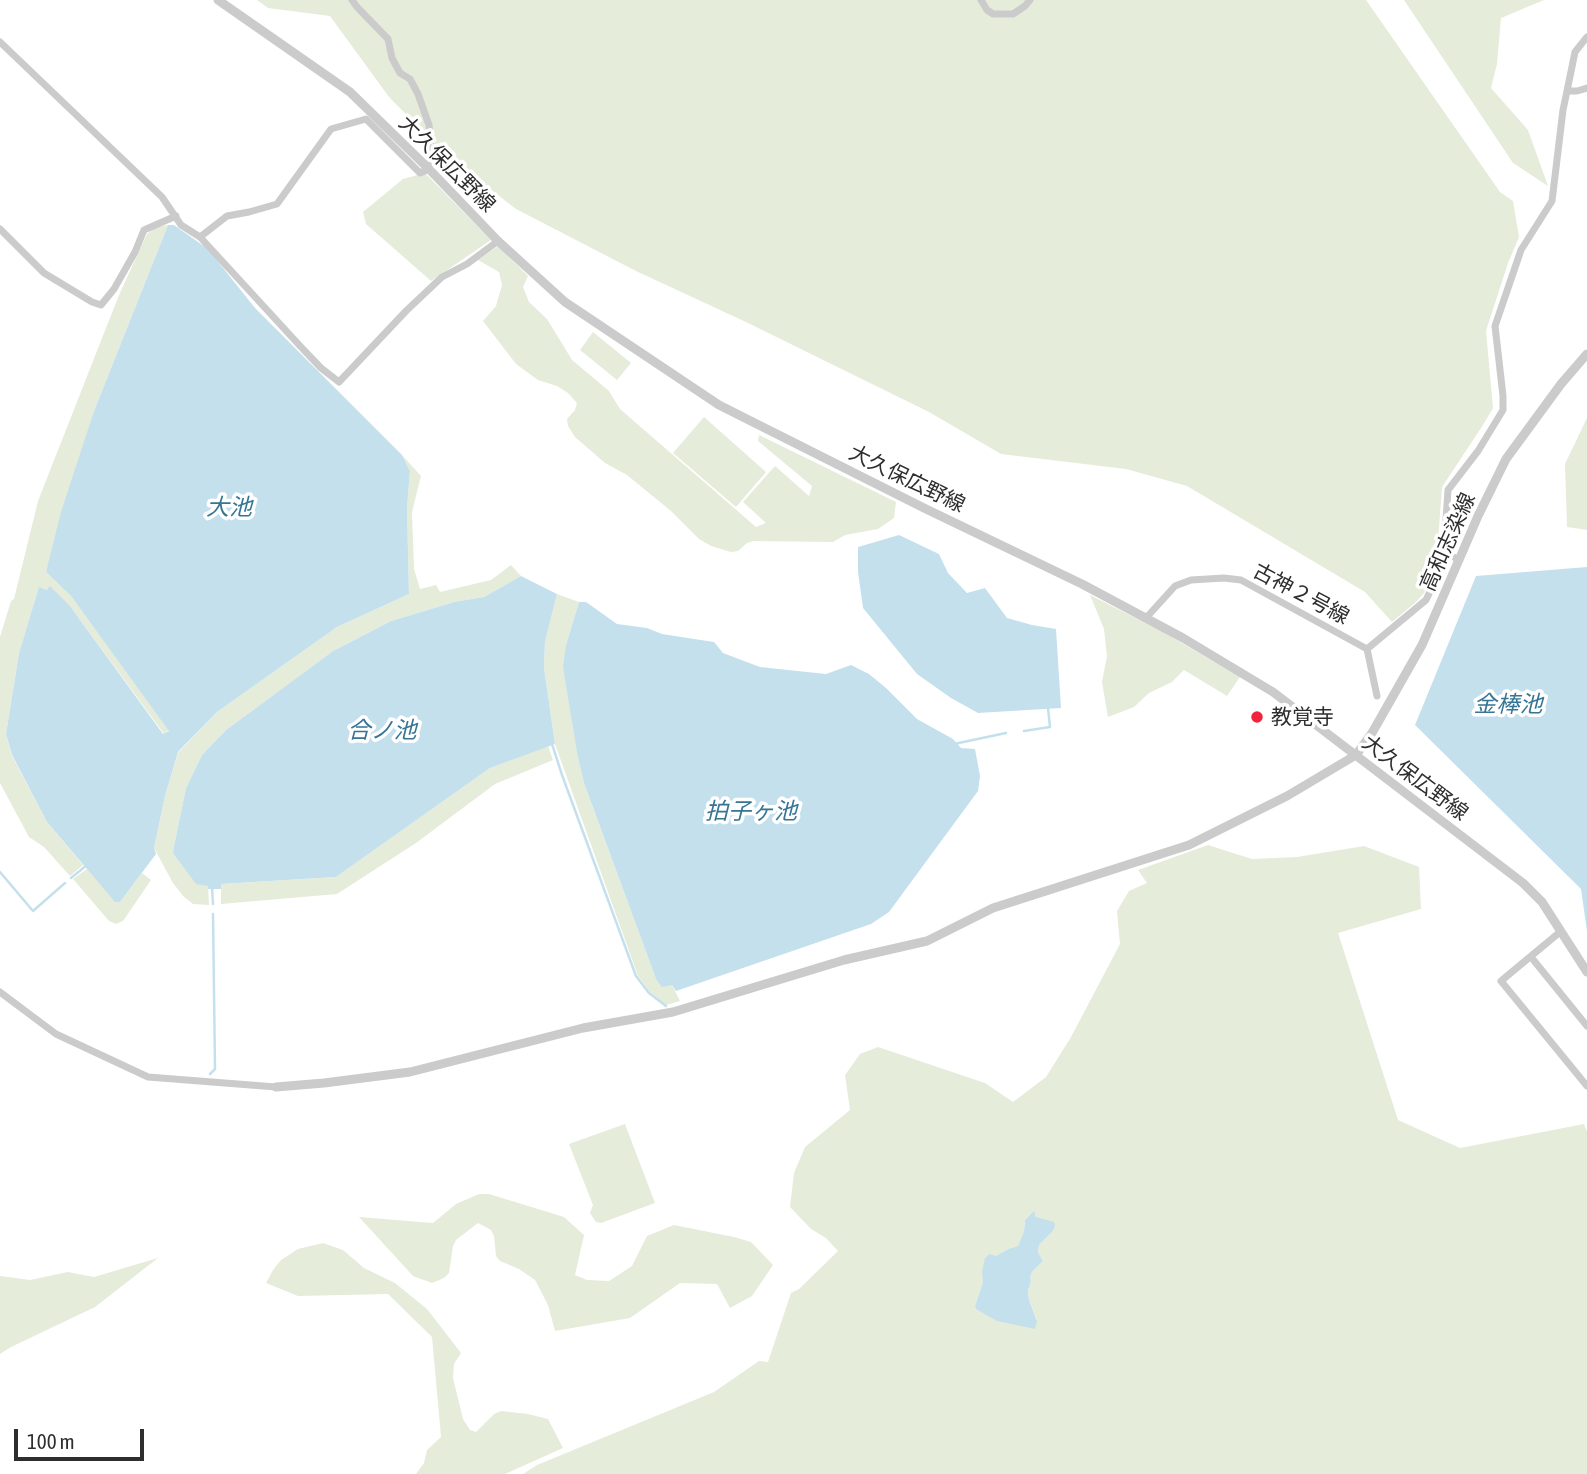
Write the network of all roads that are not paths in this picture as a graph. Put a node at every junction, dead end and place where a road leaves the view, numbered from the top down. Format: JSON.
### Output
{"nodes":[{"id":1,"x":218,"y":0,"type":"edge"},
{"id":2,"x":352,"y":0,"type":"edge"},
{"id":3,"x":981,"y":0,"type":"edge"},
{"id":4,"x":1030,"y":0,"type":"edge"},
{"id":5,"x":1587,"y":37,"type":"edge"},
{"id":6,"x":0,"y":42,"type":"edge"},
{"id":7,"x":1587,"y":88,"type":"edge"},
{"id":8,"x":1567,"y":91,"type":"junction"},
{"id":9,"x":429,"y":169,"type":"junction"},
{"id":10,"x":176,"y":216,"type":"junction"},
{"id":11,"x":0,"y":229,"type":"edge"},
{"id":12,"x":200,"y":237,"type":"junction"},
{"id":13,"x":498,"y":241,"type":"junction"},
{"id":14,"x":1587,"y":354,"type":"edge"},
{"id":15,"x":1444,"y":550,"type":"junction"},
{"id":16,"x":1458,"y":560,"type":"junction"},
{"id":17,"x":1146,"y":618,"type":"junction"},
{"id":18,"x":1367,"y":649,"type":"junction"},
{"id":19,"x":1377,"y":696,"type":"dead end"},
{"id":20,"x":1356,"y":755,"type":"junction"},
{"id":21,"x":1560,"y":932,"type":"junction"},
{"id":22,"x":1531,"y":957,"type":"junction"},
{"id":23,"x":1587,"y":972,"type":"edge"},
{"id":24,"x":0,"y":992,"type":"edge"},
{"id":25,"x":1587,"y":1026,"type":"edge"},
{"id":26,"x":1587,"y":1086,"type":"edge"},
{"id":27,"x":276,"y":1087,"type":"joint"}],
"edges":[{"from":1,"to":9,"type":"street","name":"大久保広野線"},
{"from":2,"to":9,"type":"street"},
{"from":3,"to":4,"type":"street"},
{"from":5,"to":8,"type":"street"},
{"from":6,"to":10,"type":"street"},
{"from":7,"to":8,"type":"street"},
{"from":8,"to":15,"type":"street"},
{"from":9,"to":12,"type":"street"},
{"from":9,"to":13,"type":"street","name":"大久保広野線"},
{"from":10,"to":11,"type":"street"},
{"from":10,"to":12,"type":"street"},
{"from":12,"to":13,"type":"street"},
{"from":13,"to":17,"type":"street","name":"大久保広野線"},
{"from":14,"to":16,"type":"street","name":"高和志染線"},
{"from":15,"to":16,"type":"street"},
{"from":15,"to":18,"type":"street"},
{"from":16,"to":20,"type":"street","name":"高和志染線"},
{"from":17,"to":18,"type":"street","name":"古神２号線"},
{"from":17,"to":20,"type":"street","name":"大久保広野線"},
{"from":18,"to":19,"type":"street"},
{"from":20,"to":21,"type":"street","name":"大久保広野線"},
{"from":20,"to":27,"type":"street"},
{"from":21,"to":22,"type":"street"},
{"from":21,"to":23,"type":"street","name":"大久保広野線"},
{"from":22,"to":25,"type":"street"},
{"from":22,"to":26,"type":"street"},
{"from":24,"to":27,"type":"street"}]}
